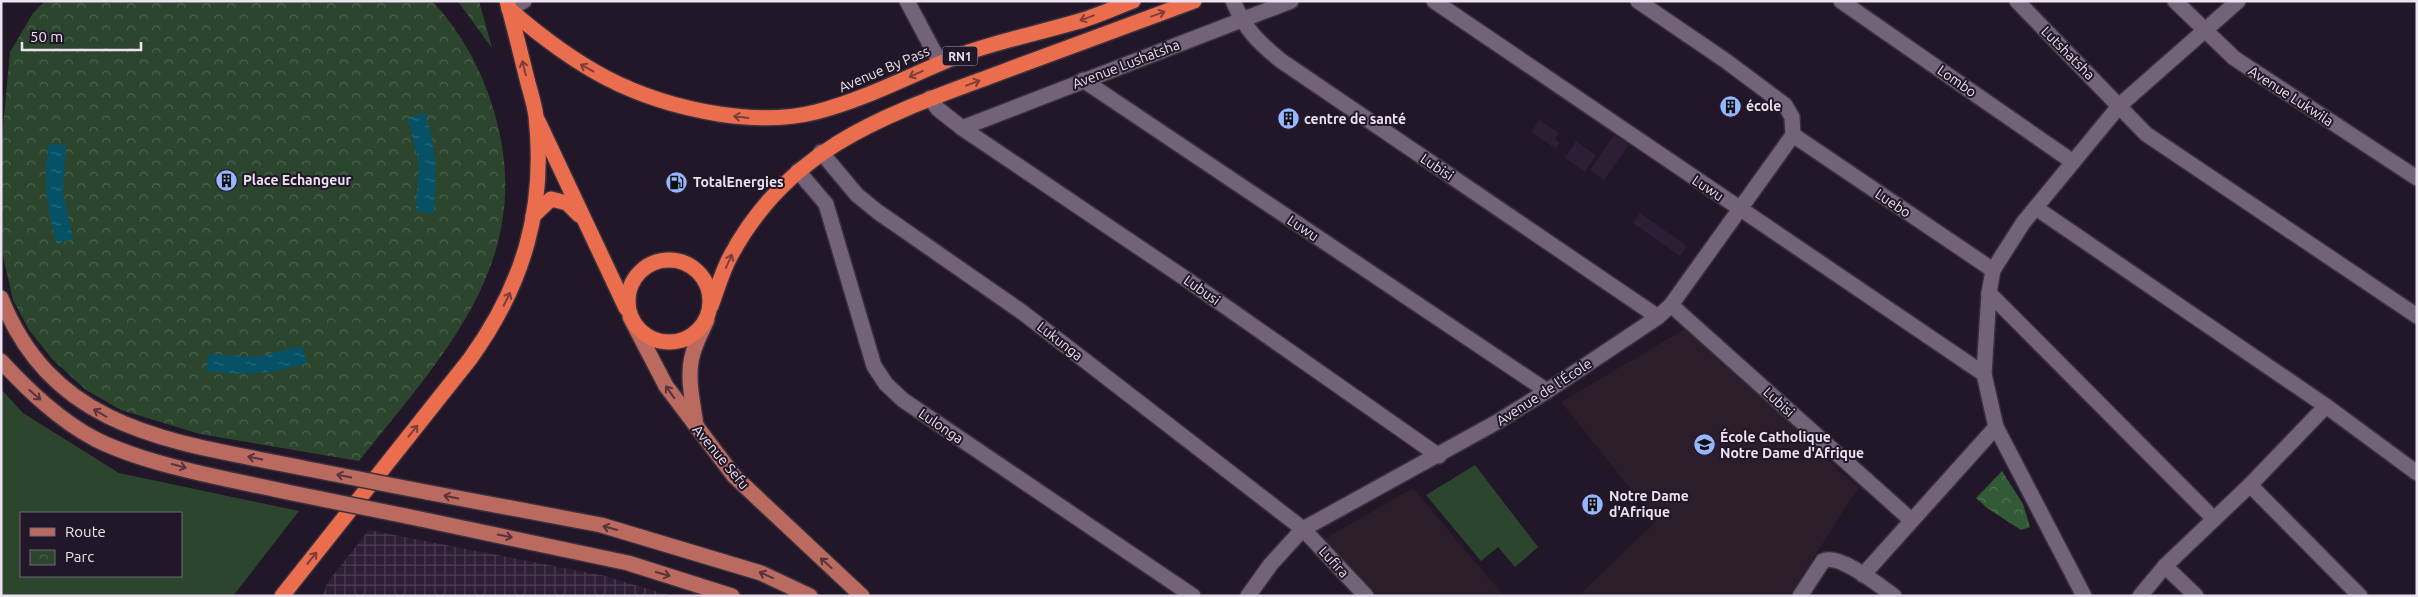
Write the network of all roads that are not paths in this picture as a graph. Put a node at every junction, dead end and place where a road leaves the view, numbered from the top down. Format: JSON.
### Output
{"nodes":[{"id":1,"x":524,"y":1,"type":"edge"},
{"id":2,"x":907,"y":1,"type":"edge"},
{"id":3,"x":1133,"y":1,"type":"edge"},
{"id":4,"x":1194,"y":1,"type":"edge"},
{"id":5,"x":1233,"y":1,"type":"edge"},
{"id":6,"x":1291,"y":1,"type":"edge"},
{"id":7,"x":1434,"y":1,"type":"edge"},
{"id":8,"x":1638,"y":1,"type":"edge"},
{"id":9,"x":1841,"y":1,"type":"edge"},
{"id":10,"x":2017,"y":1,"type":"edge"},
{"id":11,"x":2175,"y":1,"type":"edge"},
{"id":12,"x":2238,"y":1,"type":"edge"},
{"id":13,"x":508,"y":5,"type":"edge"},
{"id":14,"x":1241,"y":20,"type":"junction"},
{"id":15,"x":2203,"y":30,"type":"junction"},
{"id":16,"x":940,"y":63,"type":"junction"},
{"id":17,"x":1083,"y":80,"type":"junction"},
{"id":18,"x":930,"y":98,"type":"junction"},
{"id":19,"x":2120,"y":105,"type":"junction"},
{"id":20,"x":536,"y":115,"type":"junction"},
{"id":21,"x":962,"y":128,"type":"junction"},
{"id":22,"x":1792,"y":135,"type":"junction"},
{"id":23,"x":821,"y":152,"type":"junction"},
{"id":24,"x":2073,"y":162,"type":"junction"},
{"id":25,"x":798,"y":171,"type":"junction"},
{"id":26,"x":2417,"y":178,"type":"edge"},
{"id":27,"x":2036,"y":208,"type":"junction"},
{"id":28,"x":1739,"y":209,"type":"junction"},
{"id":29,"x":533,"y":216,"type":"junction"},
{"id":30,"x":584,"y":219,"type":"junction"},
{"id":31,"x":1993,"y":270,"type":"junction"},
{"id":32,"x":1989,"y":293,"type":"junction"},
{"id":33,"x":1,"y":298,"type":"edge"},
{"id":34,"x":1671,"y":305,"type":"junction"},
{"id":35,"x":709,"y":313,"type":"junction"},
{"id":36,"x":2417,"y":316,"type":"edge"},
{"id":37,"x":630,"y":317,"type":"junction"},
{"id":38,"x":1658,"y":317,"type":"junction"},
{"id":39,"x":1,"y":361,"type":"edge"},
{"id":40,"x":1984,"y":374,"type":"junction"},
{"id":41,"x":1547,"y":392,"type":"junction"},
{"id":42,"x":2326,"y":406,"type":"junction"},
{"id":43,"x":1996,"y":427,"type":"junction"},
{"id":44,"x":697,"y":429,"type":"junction"},
{"id":45,"x":1439,"y":456,"type":"junction"},
{"id":46,"x":2417,"y":473,"type":"edge"},
{"id":47,"x":2250,"y":485,"type":"junction"},
{"id":48,"x":2213,"y":518,"type":"junction"},
{"id":49,"x":1910,"y":520,"type":"junction"},
{"id":50,"x":1303,"y":529,"type":"junction"},
{"id":51,"x":2165,"y":566,"type":"junction"},
{"id":52,"x":1863,"y":574,"type":"junction"},
{"id":53,"x":282,"y":596,"type":"edge"},
{"id":54,"x":732,"y":596,"type":"edge"},
{"id":55,"x":810,"y":596,"type":"edge"},
{"id":56,"x":862,"y":596,"type":"edge"},
{"id":57,"x":1193,"y":596,"type":"edge"},
{"id":58,"x":1248,"y":596,"type":"edge"},
{"id":59,"x":1366,"y":596,"type":"edge"},
{"id":60,"x":1800,"y":596,"type":"edge"},
{"id":61,"x":1894,"y":596,"type":"edge"},
{"id":62,"x":2084,"y":596,"type":"edge"},
{"id":63,"x":2140,"y":596,"type":"edge"},
{"id":64,"x":2196,"y":596,"type":"edge"},
{"id":65,"x":2360,"y":596,"type":"edge"}],
"edges":[{"from":1,"to":13,"type":"street"},
{"from":2,"to":16,"type":"street"},
{"from":3,"to":16,"type":"highway","name":"Avenue By Pass","number":"RN1","one_way":true},
{"from":18,"to":4,"type":"highway","number":"RN1","one_way":true},
{"from":5,"to":14,"type":"street","name":"Lubisi"},
{"from":6,"to":14,"type":"street","name":"Avenue Lushatsha"},
{"from":7,"to":28,"type":"street","name":"Luwu"},
{"from":8,"to":22,"type":"street"},
{"from":9,"to":24,"type":"street","name":"Lombo"},
{"from":10,"to":19,"type":"street","name":"Lutshatsha"},
{"from":11,"to":15,"type":"street","name":"Avenue Lukwila"},
{"from":12,"to":15,"type":"street"},
{"from":16,"to":13,"type":"highway","name":"Avenue By Pass","number":"RN1","one_way":true},
{"from":20,"to":13,"type":"highway","one_way":true},
{"from":14,"to":17,"type":"street","name":"Avenue Lushatsha"},
{"from":14,"to":38,"type":"street","name":"Lubisi"},
{"from":15,"to":19,"type":"street"},
{"from":15,"to":26,"type":"street","name":"Avenue Lukwila"},
{"from":17,"to":21,"type":"street","name":"Avenue Lushatsha"},
{"from":17,"to":41,"type":"street","name":"Luwu"},
{"from":18,"to":21,"type":"street","name":"Lubusi"},
{"from":18,"to":23,"type":"highway","number":"RN1"},
{"from":19,"to":24,"type":"street"},
{"from":19,"to":36,"type":"street","name":"Lutshatsha"},
{"from":20,"to":29,"type":"highway"},
{"from":20,"to":30,"type":"highway"},
{"from":21,"to":45,"type":"street","name":"Lubusi"},
{"from":22,"to":28,"type":"street","name":"Avenue de l'École"},
{"from":22,"to":31,"type":"street","name":"Luebo"},
{"from":23,"to":25,"type":"highway","number":"RN1"},
{"from":23,"to":50,"type":"street","name":"Lukunga"},
{"from":24,"to":27,"type":"street"},
{"from":35,"to":25,"type":"highway","number":"RN1","one_way":true},
{"from":25,"to":57,"type":"street","name":"Lulonga"},
{"from":27,"to":31,"type":"street"},
{"from":27,"to":42,"type":"street"},
{"from":28,"to":34,"type":"street","name":"Avenue de l'École"},
{"from":28,"to":40,"type":"street","name":"Luwu"},
{"from":29,"to":30,"type":"highway"},
{"from":53,"to":29,"type":"highway","one_way":true},
{"from":30,"to":37,"type":"highway"},
{"from":31,"to":32,"type":"street"},
{"from":32,"to":40,"type":"street"},
{"from":32,"to":48,"type":"street"},
{"from":55,"to":33,"type":"main road","one_way":true,"bridge":true},
{"from":34,"to":38,"type":"street","name":"Avenue de l'École"},
{"from":34,"to":49,"type":"street","name":"Lubisi"},
{"from":35,"to":37,"type":"highway","number":"RN1"},
{"from":35,"to":37,"type":"highway"},
{"from":35,"to":44,"type":"main road"},
{"from":44,"to":37,"type":"main road","name":"Avenue Sefu","one_way":true},
{"from":38,"to":41,"type":"street","name":"Avenue de l'École"},
{"from":39,"to":54,"type":"main road","one_way":true,"bridge":true},
{"from":40,"to":43,"type":"street"},
{"from":41,"to":45,"type":"street","name":"Avenue de l'École"},
{"from":42,"to":46,"type":"street"},
{"from":42,"to":47,"type":"street"},
{"from":43,"to":49,"type":"street"},
{"from":43,"to":62,"type":"street"},
{"from":56,"to":44,"type":"main road","name":"Avenue Sefu","one_way":true},
{"from":45,"to":50,"type":"street","name":"Avenue de l'École"},
{"from":47,"to":48,"type":"street"},
{"from":47,"to":65,"type":"street"},
{"from":48,"to":51,"type":"street"},
{"from":49,"to":52,"type":"street"},
{"from":50,"to":58,"type":"street","name":"Avenue de l'École"},
{"from":50,"to":59,"type":"street","name":"Lufira"},
{"from":51,"to":63,"type":"street"},
{"from":51,"to":64,"type":"street"},
{"from":52,"to":60,"type":"street"},
{"from":52,"to":61,"type":"street"}]}
